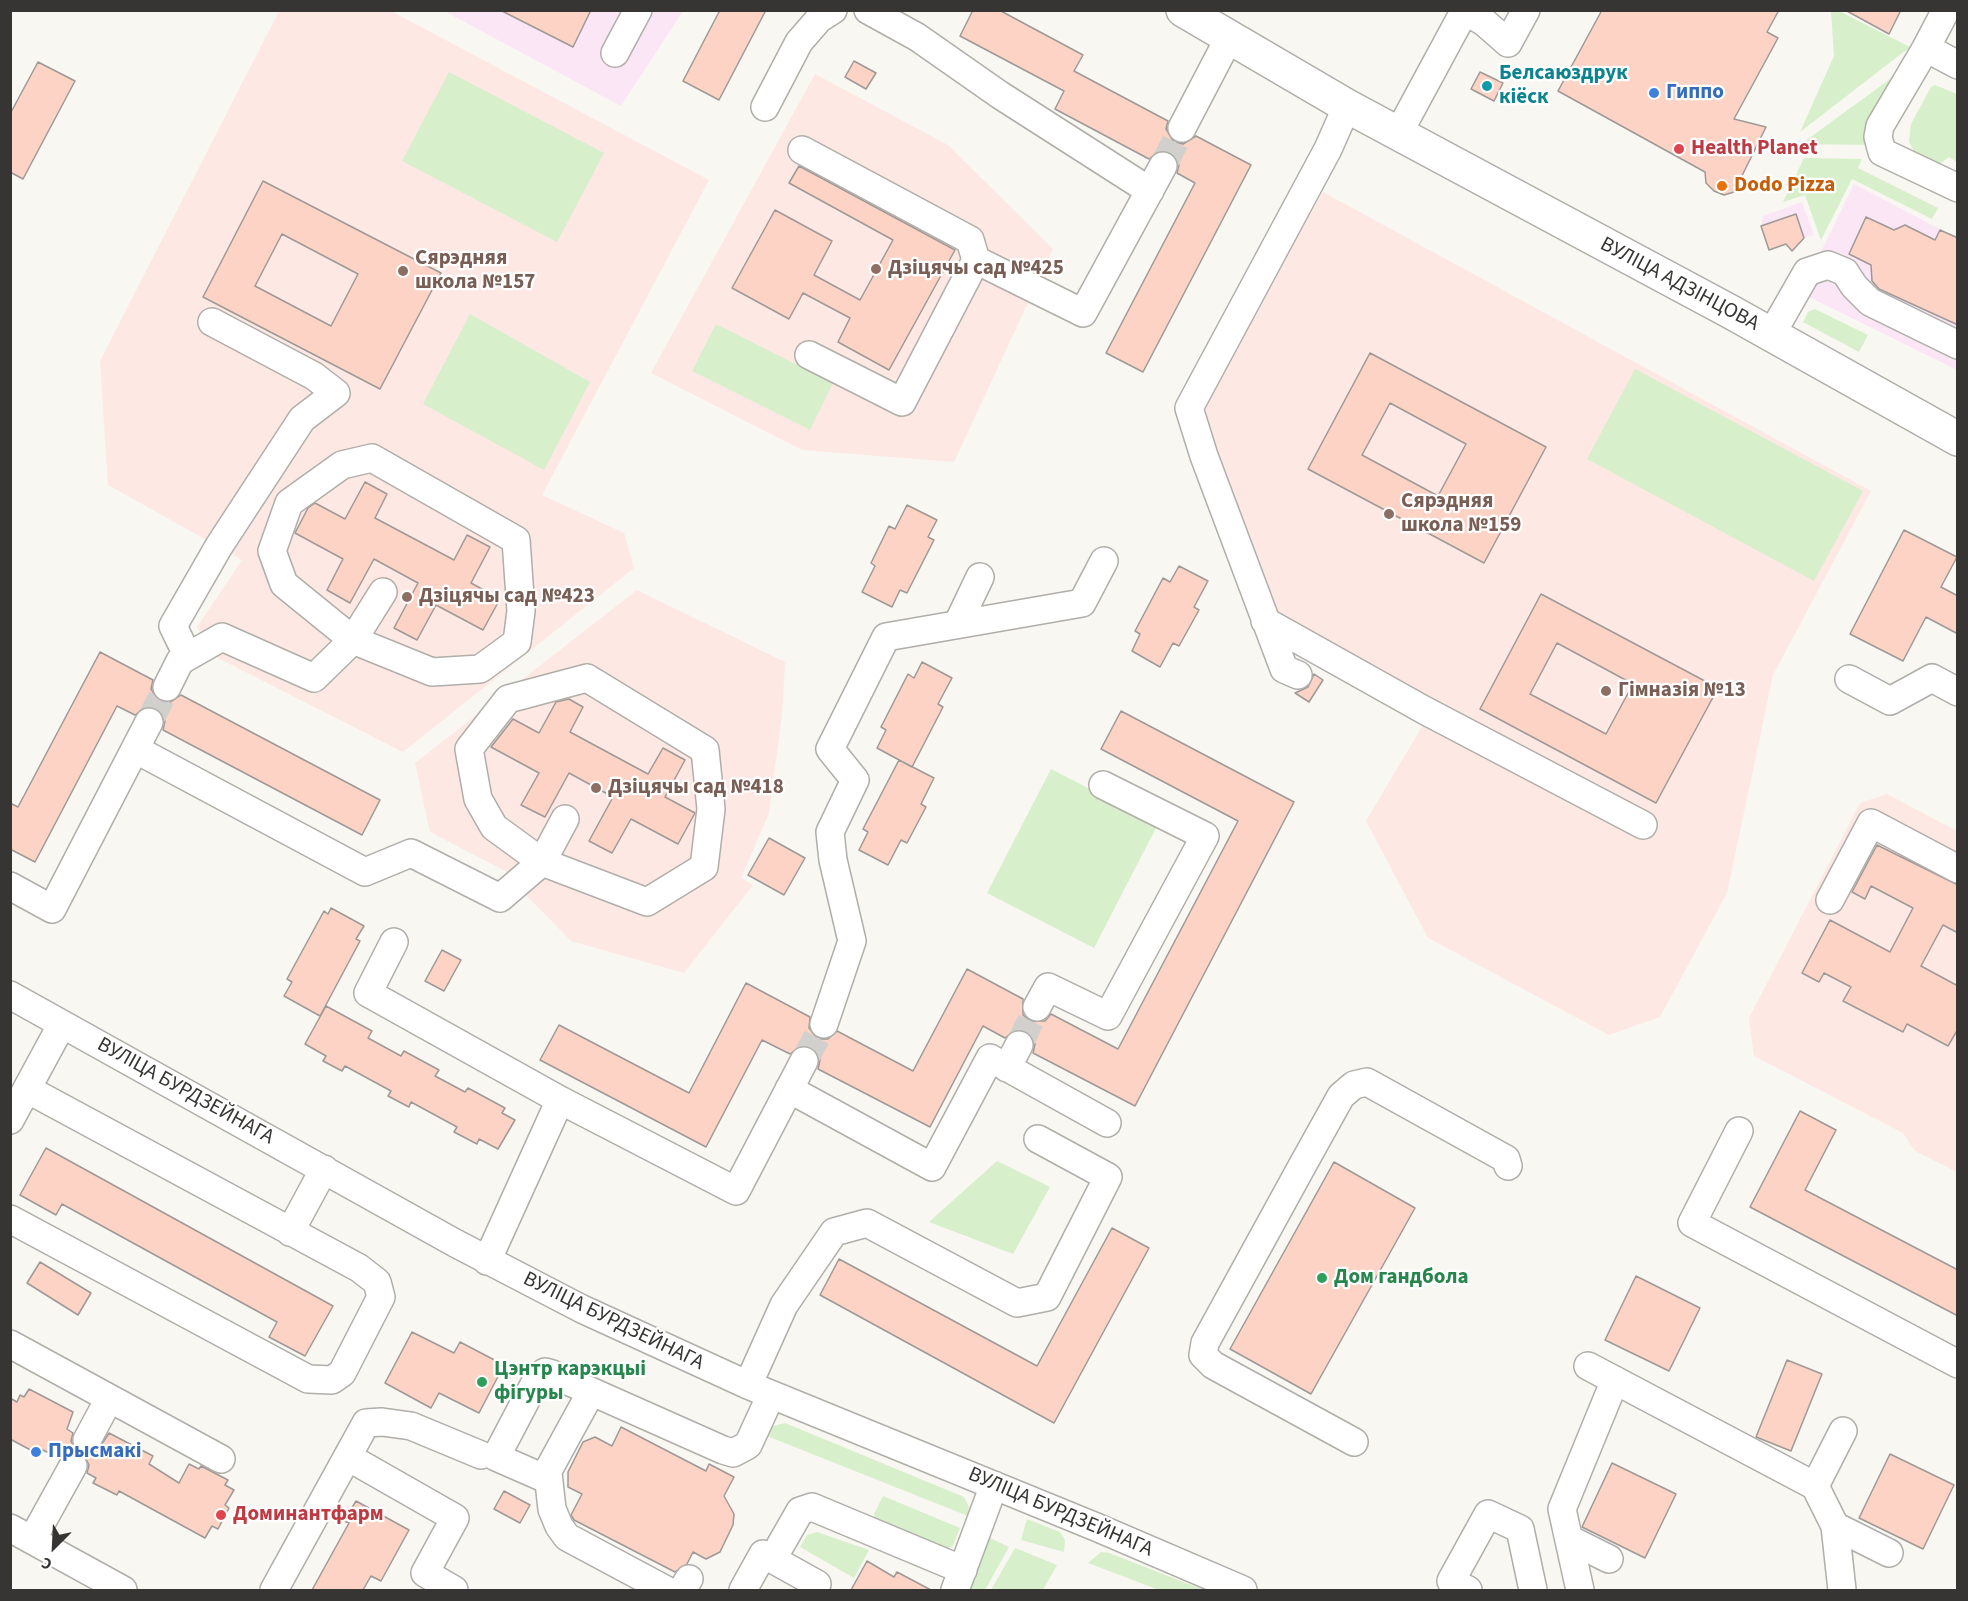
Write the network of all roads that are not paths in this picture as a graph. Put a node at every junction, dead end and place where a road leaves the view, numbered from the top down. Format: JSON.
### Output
{"nodes":[{"id":1,"x":638,"y":10,"type":"edge"},
{"id":2,"x":833,"y":10,"type":"edge"},
{"id":3,"x":868,"y":10,"type":"edge"},
{"id":4,"x":1183,"y":10,"type":"edge"},
{"id":5,"x":1526,"y":10,"type":"edge"},
{"id":6,"x":1947,"y":10,"type":"edge"},
{"id":7,"x":1465,"y":11,"type":"edge"},
{"id":8,"x":1228,"y":38,"type":"junction"},
{"id":9,"x":1926,"y":48,"type":"junction"},
{"id":10,"x":615,"y":53,"type":"dead end"},
{"id":11,"x":1958,"y":65,"type":"edge"},
{"id":12,"x":1347,"y":106,"type":"junction"},
{"id":13,"x":765,"y":107,"type":"dead end"},
{"id":14,"x":1182,"y":129,"type":"tunnel mouth"},
{"id":15,"x":1398,"y":134,"type":"junction"},
{"id":16,"x":802,"y":150,"type":"dead end"},
{"id":17,"x":1163,"y":166,"type":"tunnel mouth"},
{"id":18,"x":1958,"y":188,"type":"edge"},
{"id":19,"x":1150,"y":191,"type":"junction"},
{"id":20,"x":976,"y":260,"type":"junction"},
{"id":21,"x":212,"y":322,"type":"dead end"},
{"id":22,"x":1771,"y":335,"type":"junction"},
{"id":23,"x":1958,"y":345,"type":"edge"},
{"id":24,"x":809,"y":355,"type":"dead end"},
{"id":25,"x":1958,"y":439,"type":"edge"},
{"id":26,"x":1104,"y":561,"type":"dead end"},
{"id":27,"x":980,"y":577,"type":"dead end"},
{"id":28,"x":383,"y":592,"type":"dead end"},
{"id":29,"x":1265,"y":621,"type":"junction"},
{"id":30,"x":958,"y":623,"type":"junction"},
{"id":31,"x":353,"y":640,"type":"junction"},
{"id":32,"x":187,"y":655,"type":"junction"},
{"id":33,"x":1298,"y":675,"type":"dead end"},
{"id":34,"x":1849,"y":680,"type":"dead end"},
{"id":35,"x":166,"y":687,"type":"tunnel mouth"},
{"id":36,"x":1958,"y":692,"type":"edge"},
{"id":37,"x":149,"y":722,"type":"tunnel mouth"},
{"id":38,"x":135,"y":749,"type":"junction"},
{"id":39,"x":1103,"y":784,"type":"dead end"},
{"id":40,"x":565,"y":819,"type":"dead end"},
{"id":41,"x":1643,"y":825,"type":"dead end"},
{"id":42,"x":542,"y":861,"type":"junction"},
{"id":43,"x":1958,"y":869,"type":"edge"},
{"id":44,"x":12,"y":890,"type":"edge"},
{"id":45,"x":1830,"y":900,"type":"dead end"},
{"id":46,"x":394,"y":942,"type":"dead end"},
{"id":47,"x":10,"y":995,"type":"edge"},
{"id":48,"x":1037,"y":1007,"type":"tunnel mouth"},
{"id":49,"x":62,"y":1024,"type":"junction"},
{"id":50,"x":824,"y":1024,"type":"tunnel mouth"},
{"id":51,"x":804,"y":1061,"type":"tunnel mouth"},
{"id":52,"x":27,"y":1089,"type":"junction"},
{"id":53,"x":789,"y":1089,"type":"junction"},
{"id":54,"x":560,"y":1100,"type":"junction"},
{"id":55,"x":10,"y":1120,"type":"edge"},
{"id":56,"x":1107,"y":1123,"type":"dead end"},
{"id":57,"x":1739,"y":1131,"type":"dead end"},
{"id":58,"x":1038,"y":1139,"type":"dead end"},
{"id":59,"x":1508,"y":1166,"type":"dead end"},
{"id":60,"x":324,"y":1169,"type":"junction"},
{"id":61,"x":10,"y":1219,"type":"edge"},
{"id":62,"x":290,"y":1232,"type":"junction"},
{"id":63,"x":487,"y":1261,"type":"junction"},
{"id":64,"x":10,"y":1344,"type":"edge"},
{"id":65,"x":1958,"y":1364,"type":"edge"},
{"id":66,"x":1588,"y":1366,"type":"dead end"},
{"id":67,"x":1615,"y":1380,"type":"junction"},
{"id":68,"x":759,"y":1390,"type":"junction"},
{"id":69,"x":591,"y":1392,"type":"junction"},
{"id":70,"x":109,"y":1399,"type":"junction"},
{"id":71,"x":1843,"y":1431,"type":"dead end"},
{"id":72,"x":87,"y":1440,"type":"dead end"},
{"id":73,"x":1354,"y":1442,"type":"dead end"},
{"id":74,"x":481,"y":1455,"type":"dead end"},
{"id":75,"x":348,"y":1457,"type":"junction"},
{"id":76,"x":221,"y":1459,"type":"dead end"},
{"id":77,"x":73,"y":1466,"type":"dead end"},
{"id":78,"x":548,"y":1473,"type":"junction"},
{"id":79,"x":994,"y":1485,"type":"junction"},
{"id":80,"x":1815,"y":1486,"type":"junction"},
{"id":81,"x":1835,"y":1526,"type":"junction"},
{"id":82,"x":21,"y":1534,"type":"edge"},
{"id":83,"x":1569,"y":1539,"type":"junction"},
{"id":84,"x":780,"y":1546,"type":"dead end"},
{"id":85,"x":1889,"y":1553,"type":"dead end"},
{"id":86,"x":1609,"y":1560,"type":"dead end"},
{"id":87,"x":959,"y":1580,"type":"edge"},
{"id":88,"x":679,"y":1586,"type":"edge"},
{"id":89,"x":123,"y":1590,"type":"edge"},
{"id":90,"x":274,"y":1590,"type":"edge"},
{"id":91,"x":454,"y":1590,"type":"edge"},
{"id":92,"x":743,"y":1590,"type":"edge"},
{"id":93,"x":813,"y":1590,"type":"edge"},
{"id":94,"x":1243,"y":1590,"type":"edge"},
{"id":95,"x":1468,"y":1590,"type":"edge"},
{"id":96,"x":1533,"y":1590,"type":"edge"},
{"id":97,"x":1580,"y":1590,"type":"edge"},
{"id":98,"x":1842,"y":1590,"type":"edge"}],
"edges":[{"from":1,"to":10,"type":"street"},
{"from":2,"to":13,"type":"street"},
{"from":3,"to":19,"type":"street"},
{"from":4,"to":8,"type":"main road","name":"ВУЛІЦА АДЗІНЦОВА"},
{"from":5,"to":7,"type":"street"},
{"from":6,"to":9,"type":"street"},
{"from":7,"to":15,"type":"street"},
{"from":8,"to":12,"type":"main road","name":"ВУЛІЦА АДЗІНЦОВА"},
{"from":8,"to":14,"type":"street"},
{"from":9,"to":11,"type":"street"},
{"from":9,"to":18,"type":"street"},
{"from":12,"to":15,"type":"main road","name":"ВУЛІЦА АДЗІНЦОВА"},
{"from":12,"to":29,"type":"street"},
{"from":15,"to":22,"type":"main road","name":"ВУЛІЦА АДЗІНЦОВА"},
{"from":16,"to":20,"type":"street"},
{"from":17,"to":19,"type":"street"},
{"from":19,"to":20,"type":"street"},
{"from":20,"to":24,"type":"street"},
{"from":21,"to":32,"type":"street"},
{"from":22,"to":23,"type":"street"},
{"from":22,"to":25,"type":"main road","name":"ВУЛІЦА АДЗІНЦОВА"},
{"from":26,"to":30,"type":"street"},
{"from":27,"to":30,"type":"street"},
{"from":28,"to":31,"type":"street"},
{"from":29,"to":33,"type":"street"},
{"from":29,"to":41,"type":"street"},
{"from":30,"to":50,"type":"street"},
{"from":31,"to":31,"type":"street"},
{"from":31,"to":32,"type":"street"},
{"from":32,"to":35,"type":"street"},
{"from":34,"to":36,"type":"street"},
{"from":37,"to":38,"type":"street"},
{"from":38,"to":42,"type":"street"},
{"from":38,"to":44,"type":"street"},
{"from":39,"to":48,"type":"street"},
{"from":40,"to":42,"type":"street"},
{"from":42,"to":42,"type":"street"},
{"from":43,"to":45,"type":"street"},
{"from":46,"to":54,"type":"street"},
{"from":47,"to":49,"type":"street","name":"ВУЛІЦА БУРДЗЕЙНАГА"},
{"from":49,"to":52,"type":"street"},
{"from":49,"to":60,"type":"street","name":"ВУЛІЦА БУРДЗЕЙНАГА"},
{"from":51,"to":53,"type":"street"},
{"from":52,"to":55,"type":"street"},
{"from":52,"to":62,"type":"street"},
{"from":53,"to":54,"type":"street"},
{"from":53,"to":56,"type":"street"},
{"from":54,"to":63,"type":"street"},
{"from":57,"to":65,"type":"street"},
{"from":58,"to":68,"type":"street"},
{"from":59,"to":73,"type":"street"},
{"from":60,"to":62,"type":"street"},
{"from":60,"to":63,"type":"street","name":"ВУЛІЦА БУРДЗЕЙНАГА"},
{"from":61,"to":62,"type":"street"},
{"from":63,"to":68,"type":"street","name":"ВУЛІЦА БУРДЗЕЙНАГА"},
{"from":64,"to":70,"type":"street"},
{"from":66,"to":67,"type":"street"},
{"from":67,"to":80,"type":"street"},
{"from":67,"to":83,"type":"street"},
{"from":68,"to":69,"type":"street"},
{"from":68,"to":79,"type":"street","name":"ВУЛІЦА БУРДЗЕЙНАГА"},
{"from":69,"to":78,"type":"street"},
{"from":69,"to":78,"type":"street"},
{"from":70,"to":72,"type":"street"},
{"from":70,"to":76,"type":"street"},
{"from":71,"to":80,"type":"street"},
{"from":74,"to":75,"type":"street"},
{"from":75,"to":90,"type":"street"},
{"from":75,"to":91,"type":"street"},
{"from":77,"to":82,"type":"street"},
{"from":78,"to":88,"type":"street"},
{"from":79,"to":87,"type":"street"},
{"from":79,"to":94,"type":"street","name":"ВУЛІЦА БУРДЗЕЙНАГА"},
{"from":80,"to":81,"type":"street"},
{"from":81,"to":85,"type":"street"},
{"from":81,"to":98,"type":"street"},
{"from":82,"to":89,"type":"street"},
{"from":83,"to":86,"type":"street"},
{"from":83,"to":97,"type":"street"},
{"from":84,"to":87,"type":"street"},
{"from":92,"to":93,"type":"street"},
{"from":95,"to":96,"type":"street"}]}
